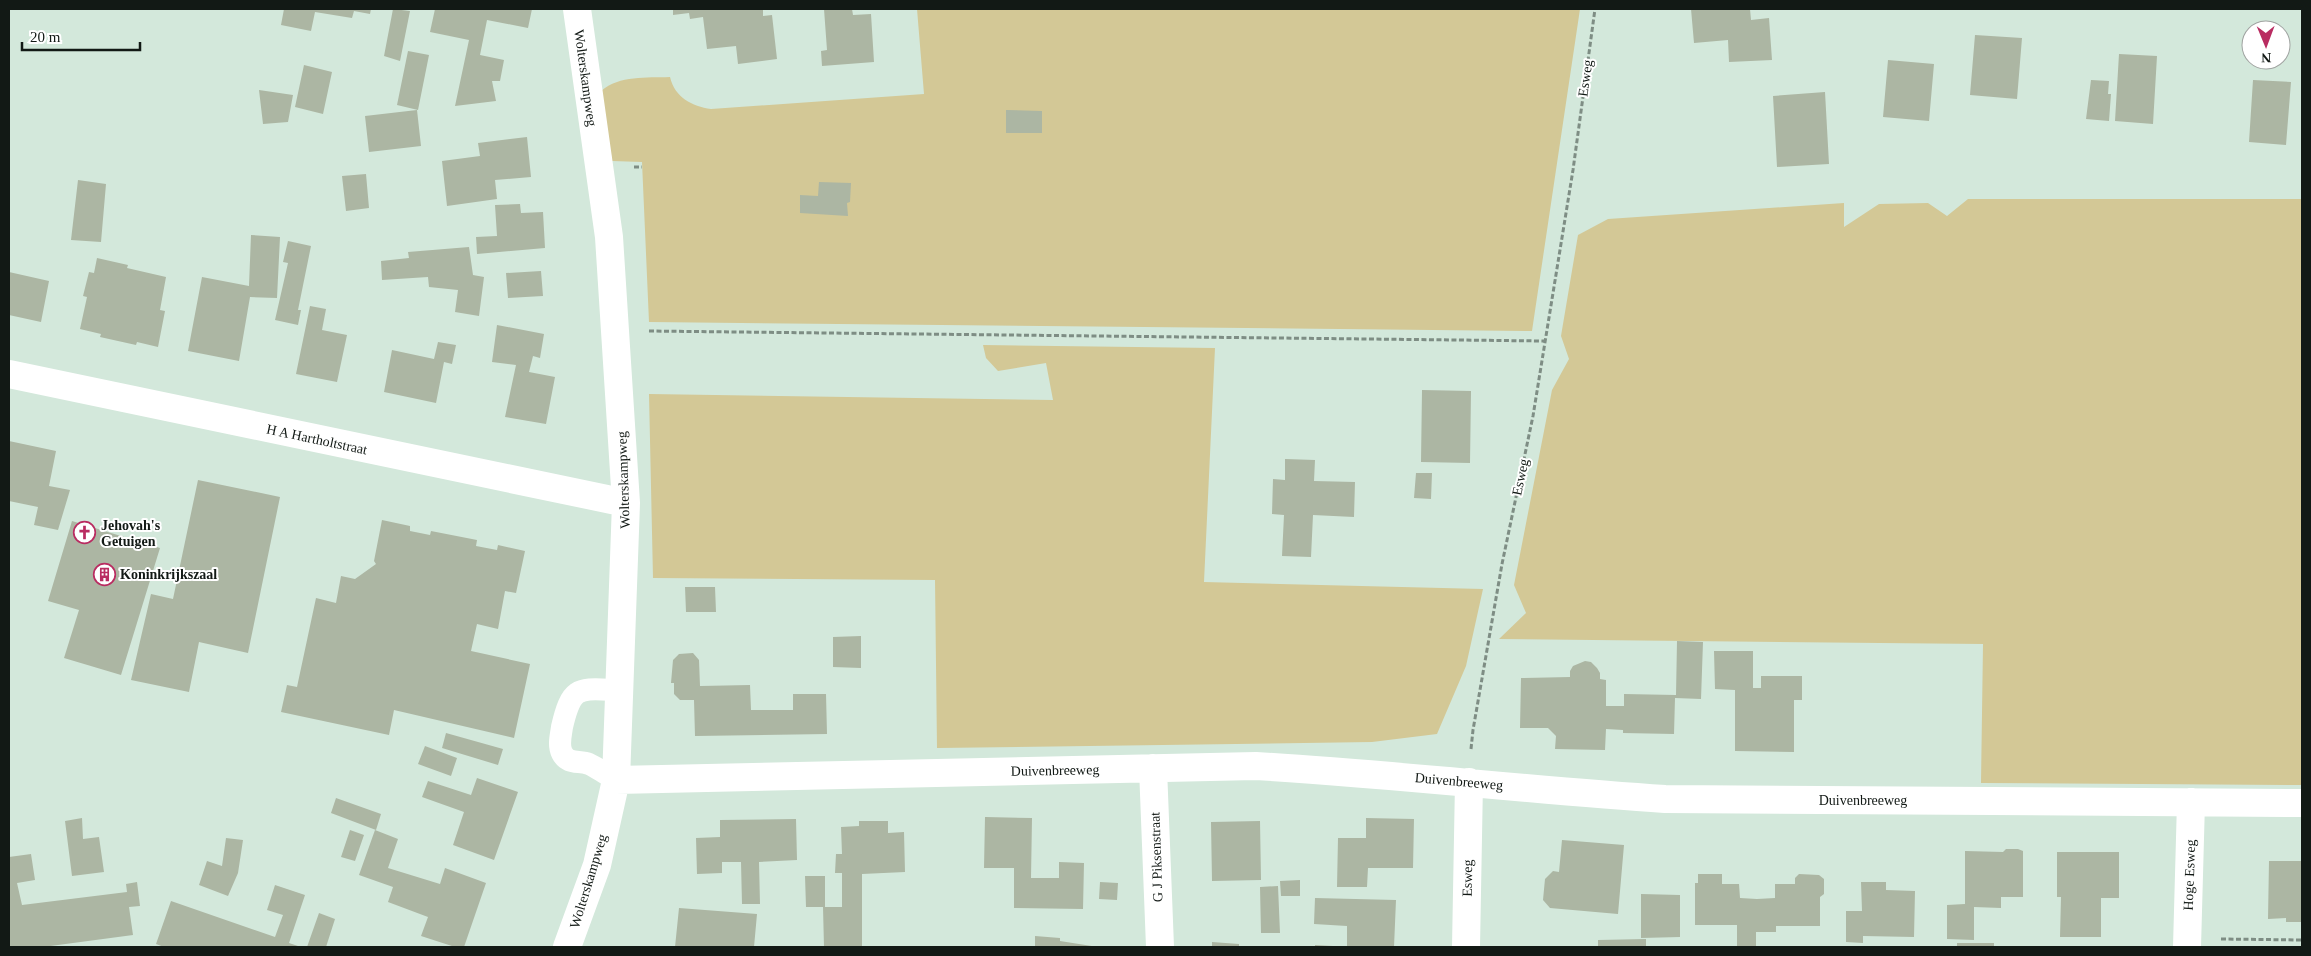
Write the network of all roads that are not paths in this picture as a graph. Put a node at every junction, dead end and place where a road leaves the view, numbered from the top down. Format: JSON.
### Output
{"nodes":[{"id":1,"x":577,"y":9,"type":"edge"},
{"id":2,"x":9,"y":374,"type":"edge"},
{"id":3,"x":626,"y":503,"type":"junction"},
{"id":4,"x":619,"y":690,"type":"junction"},
{"id":5,"x":1153,"y":768,"type":"junction"},
{"id":6,"x":616,"y":780,"type":"junction"},
{"id":7,"x":1469,"y":782,"type":"junction"},
{"id":8,"x":2191,"y":802,"type":"junction"},
{"id":9,"x":2302,"y":803,"type":"edge"},
{"id":10,"x":2187,"y":943,"type":"edge"},
{"id":11,"x":567,"y":947,"type":"edge"},
{"id":12,"x":1160,"y":947,"type":"edge"},
{"id":13,"x":1466,"y":947,"type":"edge"}],
"edges":[{"from":1,"to":3,"type":"street","name":"Wolterskampweg"},
{"from":2,"to":3,"type":"street","name":"H A Hartholtstraat"},
{"from":3,"to":4,"type":"street","name":"Wolterskampweg"},
{"from":4,"to":6,"type":"street","name":"Wolterskampweg"},
{"from":4,"to":6,"type":"lane"},
{"from":5,"to":6,"type":"street","name":"Duivenbreeweg"},
{"from":5,"to":7,"type":"street","name":"Duivenbreeweg"},
{"from":5,"to":12,"type":"street","name":"G J Piksenstraat"},
{"from":6,"to":11,"type":"street","name":"Wolterskampweg"},
{"from":7,"to":8,"type":"street","name":"Duivenbreeweg"},
{"from":7,"to":13,"type":"street","name":"Esweg"},
{"from":8,"to":9,"type":"street","name":"Duivenbreeweg"},
{"from":8,"to":10,"type":"street","name":"Hoge Esweg"}]}
